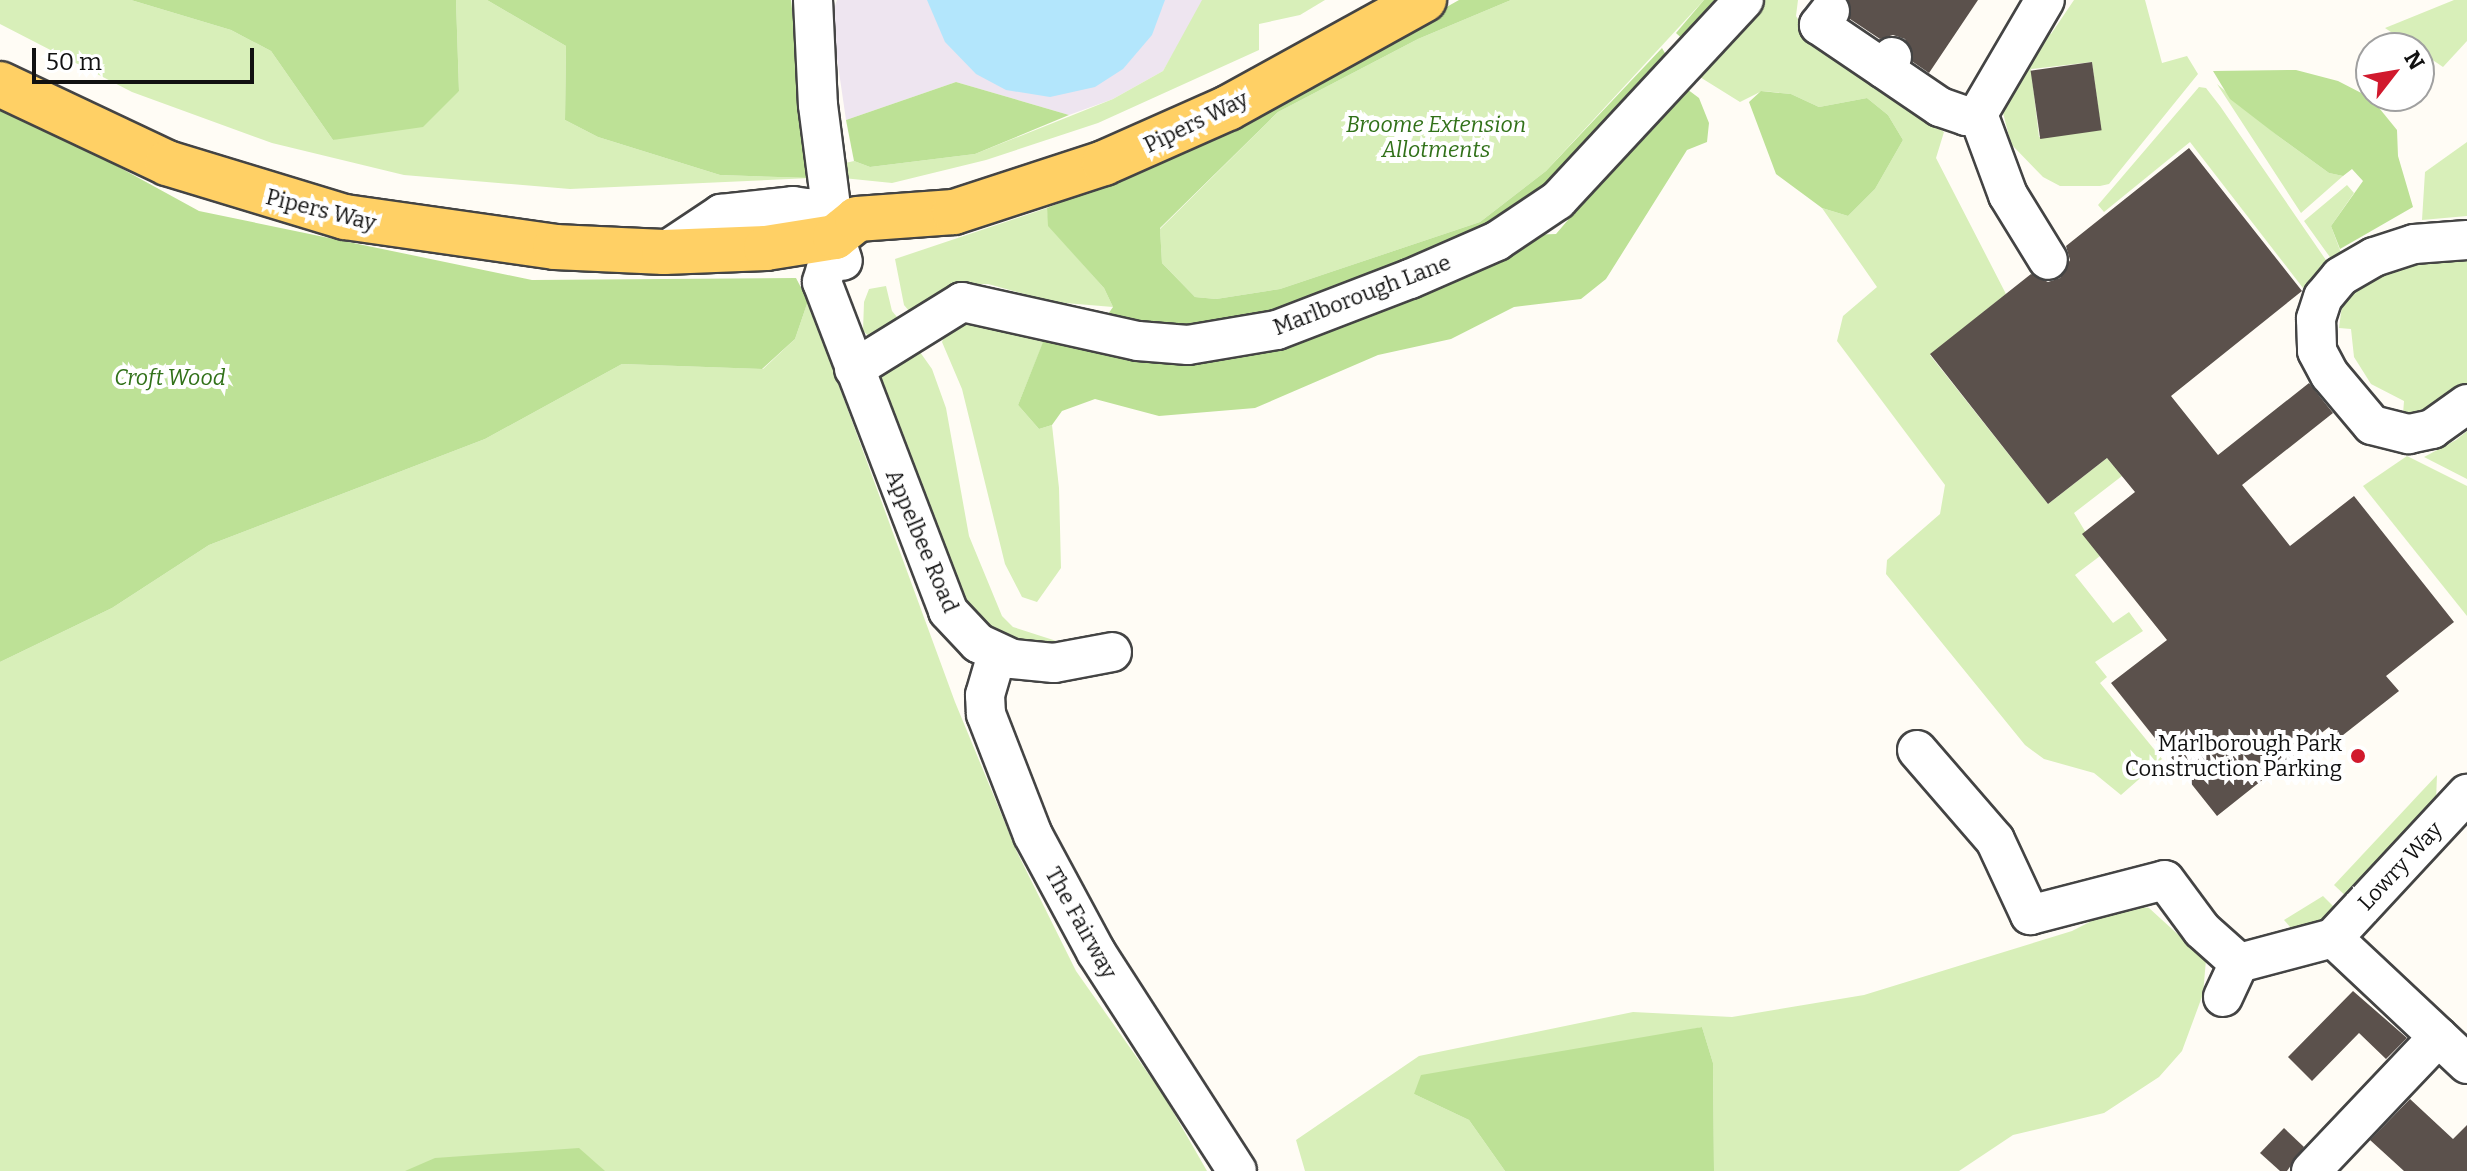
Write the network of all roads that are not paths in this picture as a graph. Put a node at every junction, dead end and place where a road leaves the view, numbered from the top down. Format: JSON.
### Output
{"nodes":[{"id":1,"x":813,"y":0,"type":"edge"},
{"id":2,"x":1424,"y":0,"type":"edge"},
{"id":3,"x":1744,"y":0,"type":"edge"},
{"id":4,"x":2045,"y":0,"type":"edge"},
{"id":5,"x":1830,"y":11,"type":"dead end"},
{"id":6,"x":0,"y":84,"type":"edge"},
{"id":7,"x":1978,"y":114,"type":"junction"},
{"id":8,"x":835,"y":237,"type":"junction"},
{"id":9,"x":2467,"y":240,"type":"edge"},
{"id":10,"x":2048,"y":260,"type":"dead end"},
{"id":11,"x":851,"y":357,"type":"junction"},
{"id":12,"x":2467,"y":404,"type":"edge"},
{"id":13,"x":1112,"y":652,"type":"dead end"},
{"id":14,"x":997,"y":654,"type":"junction"},
{"id":15,"x":1917,"y":750,"type":"dead end"},
{"id":16,"x":2467,"y":794,"type":"edge"},
{"id":17,"x":2320,"y":942,"type":"junction"},
{"id":18,"x":2239,"y":963,"type":"junction"},
{"id":19,"x":2223,"y":997,"type":"dead end"},
{"id":20,"x":2438,"y":1037,"type":"junction"},
{"id":21,"x":2467,"y":1064,"type":"edge"},
{"id":22,"x":1237,"y":1171,"type":"edge"},
{"id":23,"x":2311,"y":1171,"type":"edge"}],
"edges":[{"from":1,"to":8,"type":"street"},
{"from":2,"to":8,"type":"main road","name":"Pipers Way"},
{"from":3,"to":11,"type":"street","name":"Marlborough Lane"},
{"from":4,"to":7,"type":"street"},
{"from":5,"to":7,"type":"street"},
{"from":6,"to":8,"type":"main road","name":"Pipers Way"},
{"from":7,"to":10,"type":"street"},
{"from":8,"to":11,"type":"street","name":"Appelbee Road"},
{"from":9,"to":12,"type":"street"},
{"from":11,"to":14,"type":"street","name":"Appelbee Road"},
{"from":13,"to":14,"type":"street","name":"Appelbee Road"},
{"from":14,"to":22,"type":"street","name":"The Fairway"},
{"from":15,"to":18,"type":"street"},
{"from":16,"to":17,"type":"street","name":"Lowry Way"},
{"from":17,"to":18,"type":"street"},
{"from":17,"to":20,"type":"street"},
{"from":18,"to":19,"type":"street"},
{"from":20,"to":21,"type":"street"},
{"from":20,"to":23,"type":"street"}]}
